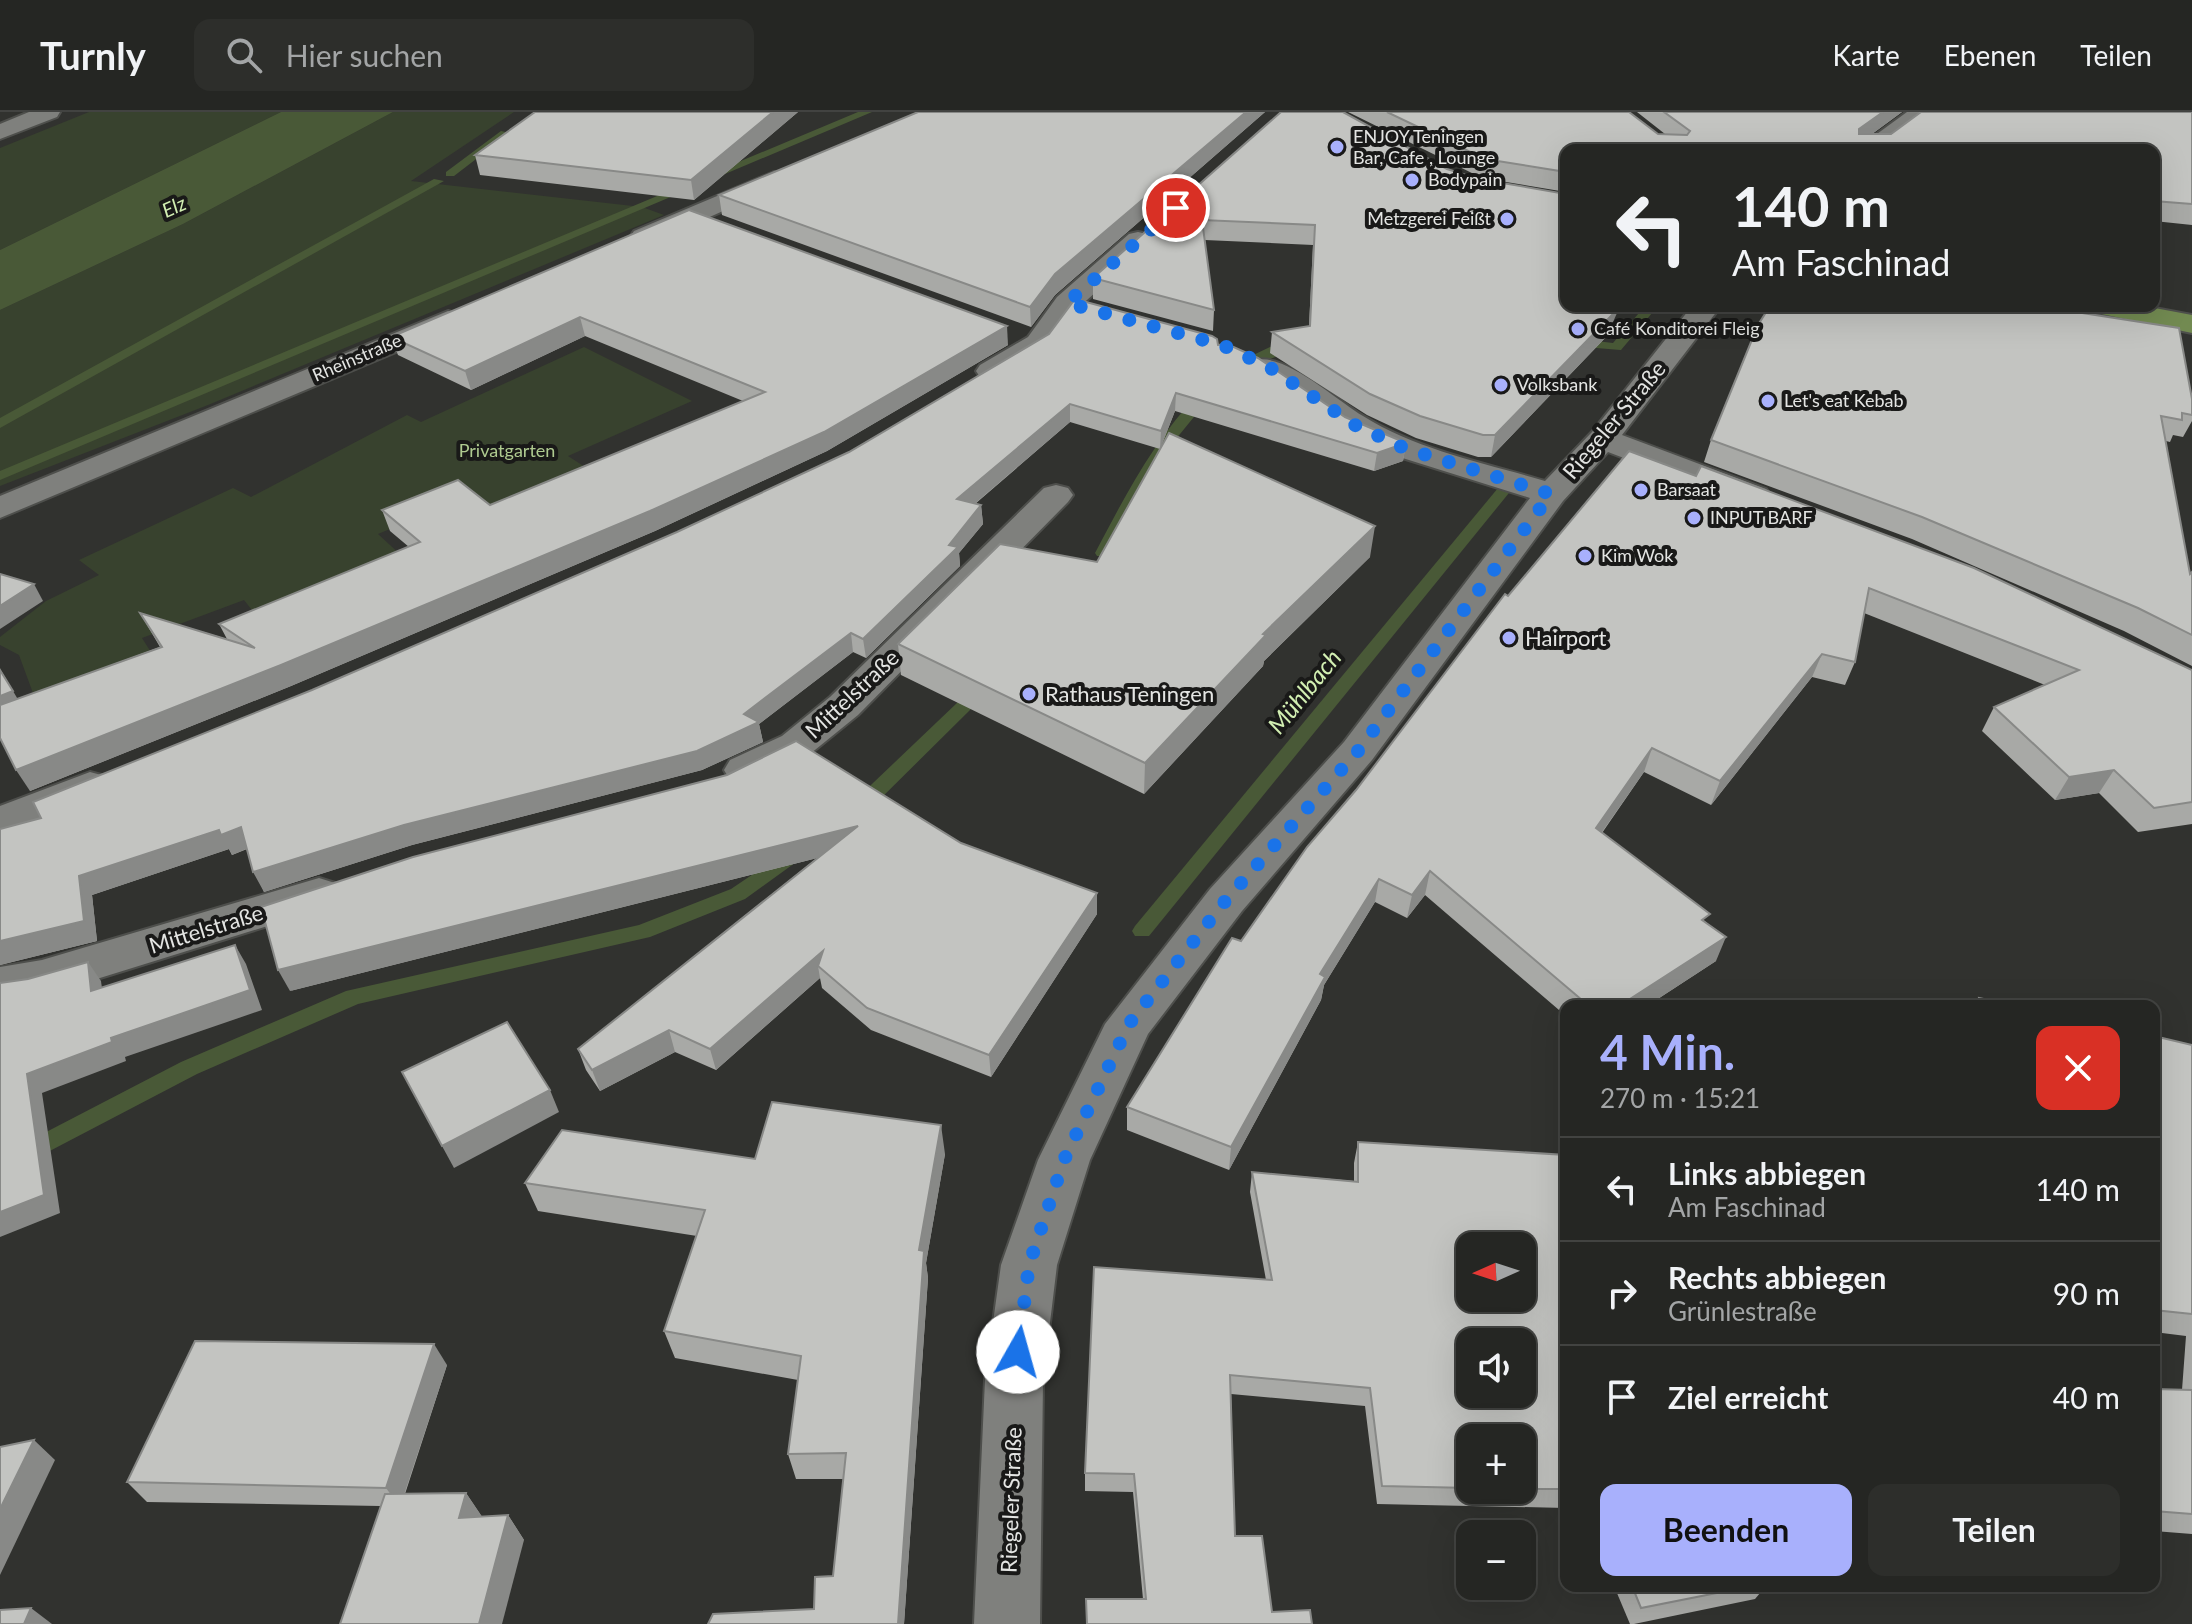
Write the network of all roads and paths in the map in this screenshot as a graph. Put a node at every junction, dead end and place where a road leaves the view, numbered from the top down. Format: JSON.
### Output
{"nodes":[{"id":1,"x":49,"y":112,"type":"edge"},
{"id":2,"x":1922,"y":112,"type":"edge"},
{"id":3,"x":0,"y":132,"type":"edge"},
{"id":4,"x":1876,"y":144,"type":"edge"},
{"id":5,"x":801,"y":167,"type":"edge"},
{"id":6,"x":693,"y":216,"type":"junction"},
{"id":7,"x":1158,"y":223,"type":"edge"},
{"id":8,"x":722,"y":226,"type":"edge"},
{"id":9,"x":623,"y":245,"type":"edge"},
{"id":10,"x":469,"y":311,"type":"edge"},
{"id":11,"x":1702,"y":312,"type":"edge"},
{"id":12,"x":2132,"y":312,"type":"edge"},
{"id":13,"x":2192,"y":324,"type":"edge"},
{"id":14,"x":1237,"y":352,"type":"edge"},
{"id":15,"x":966,"y":386,"type":"edge"},
{"id":16,"x":1603,"y":439,"type":"junction"},
{"id":17,"x":1551,"y":494,"type":"junction"},
{"id":18,"x":1056,"y":495,"type":"dead end"},
{"id":19,"x":1781,"y":506,"type":"edge"},
{"id":20,"x":0,"y":508,"type":"edge"},
{"id":21,"x":116,"y":775,"type":"edge"},
{"id":22,"x":716,"y":784,"type":"edge"},
{"id":23,"x":0,"y":822,"type":"edge"},
{"id":24,"x":354,"y":882,"type":"edge"},
{"id":25,"x":0,"y":985,"type":"edge"},
{"id":26,"x":1007,"y":1624,"type":"edge"}],
"edges":[{"from":1,"to":3,"type":"street"},
{"from":2,"to":4,"type":"street"},
{"from":5,"to":6,"type":"street"},
{"from":6,"to":8,"type":"street"},
{"from":6,"to":9,"type":"street"},
{"from":7,"to":15,"type":"street"},
{"from":10,"to":20,"type":"street","name":"Rheinstraße"},
{"from":11,"to":16,"type":"street","name":"Riegeler Straße"},
{"from":12,"to":13,"type":"main road"},
{"from":14,"to":17,"type":"street"},
{"from":16,"to":17,"type":"street","name":"Riegeler Straße"},
{"from":16,"to":19,"type":"street"},
{"from":17,"to":26,"type":"street","name":"Riegeler Straße"},
{"from":18,"to":22,"type":"street","name":"Mittelstraße"},
{"from":21,"to":23,"type":"street"},
{"from":24,"to":25,"type":"street","name":"Mittelstraße"}]}
